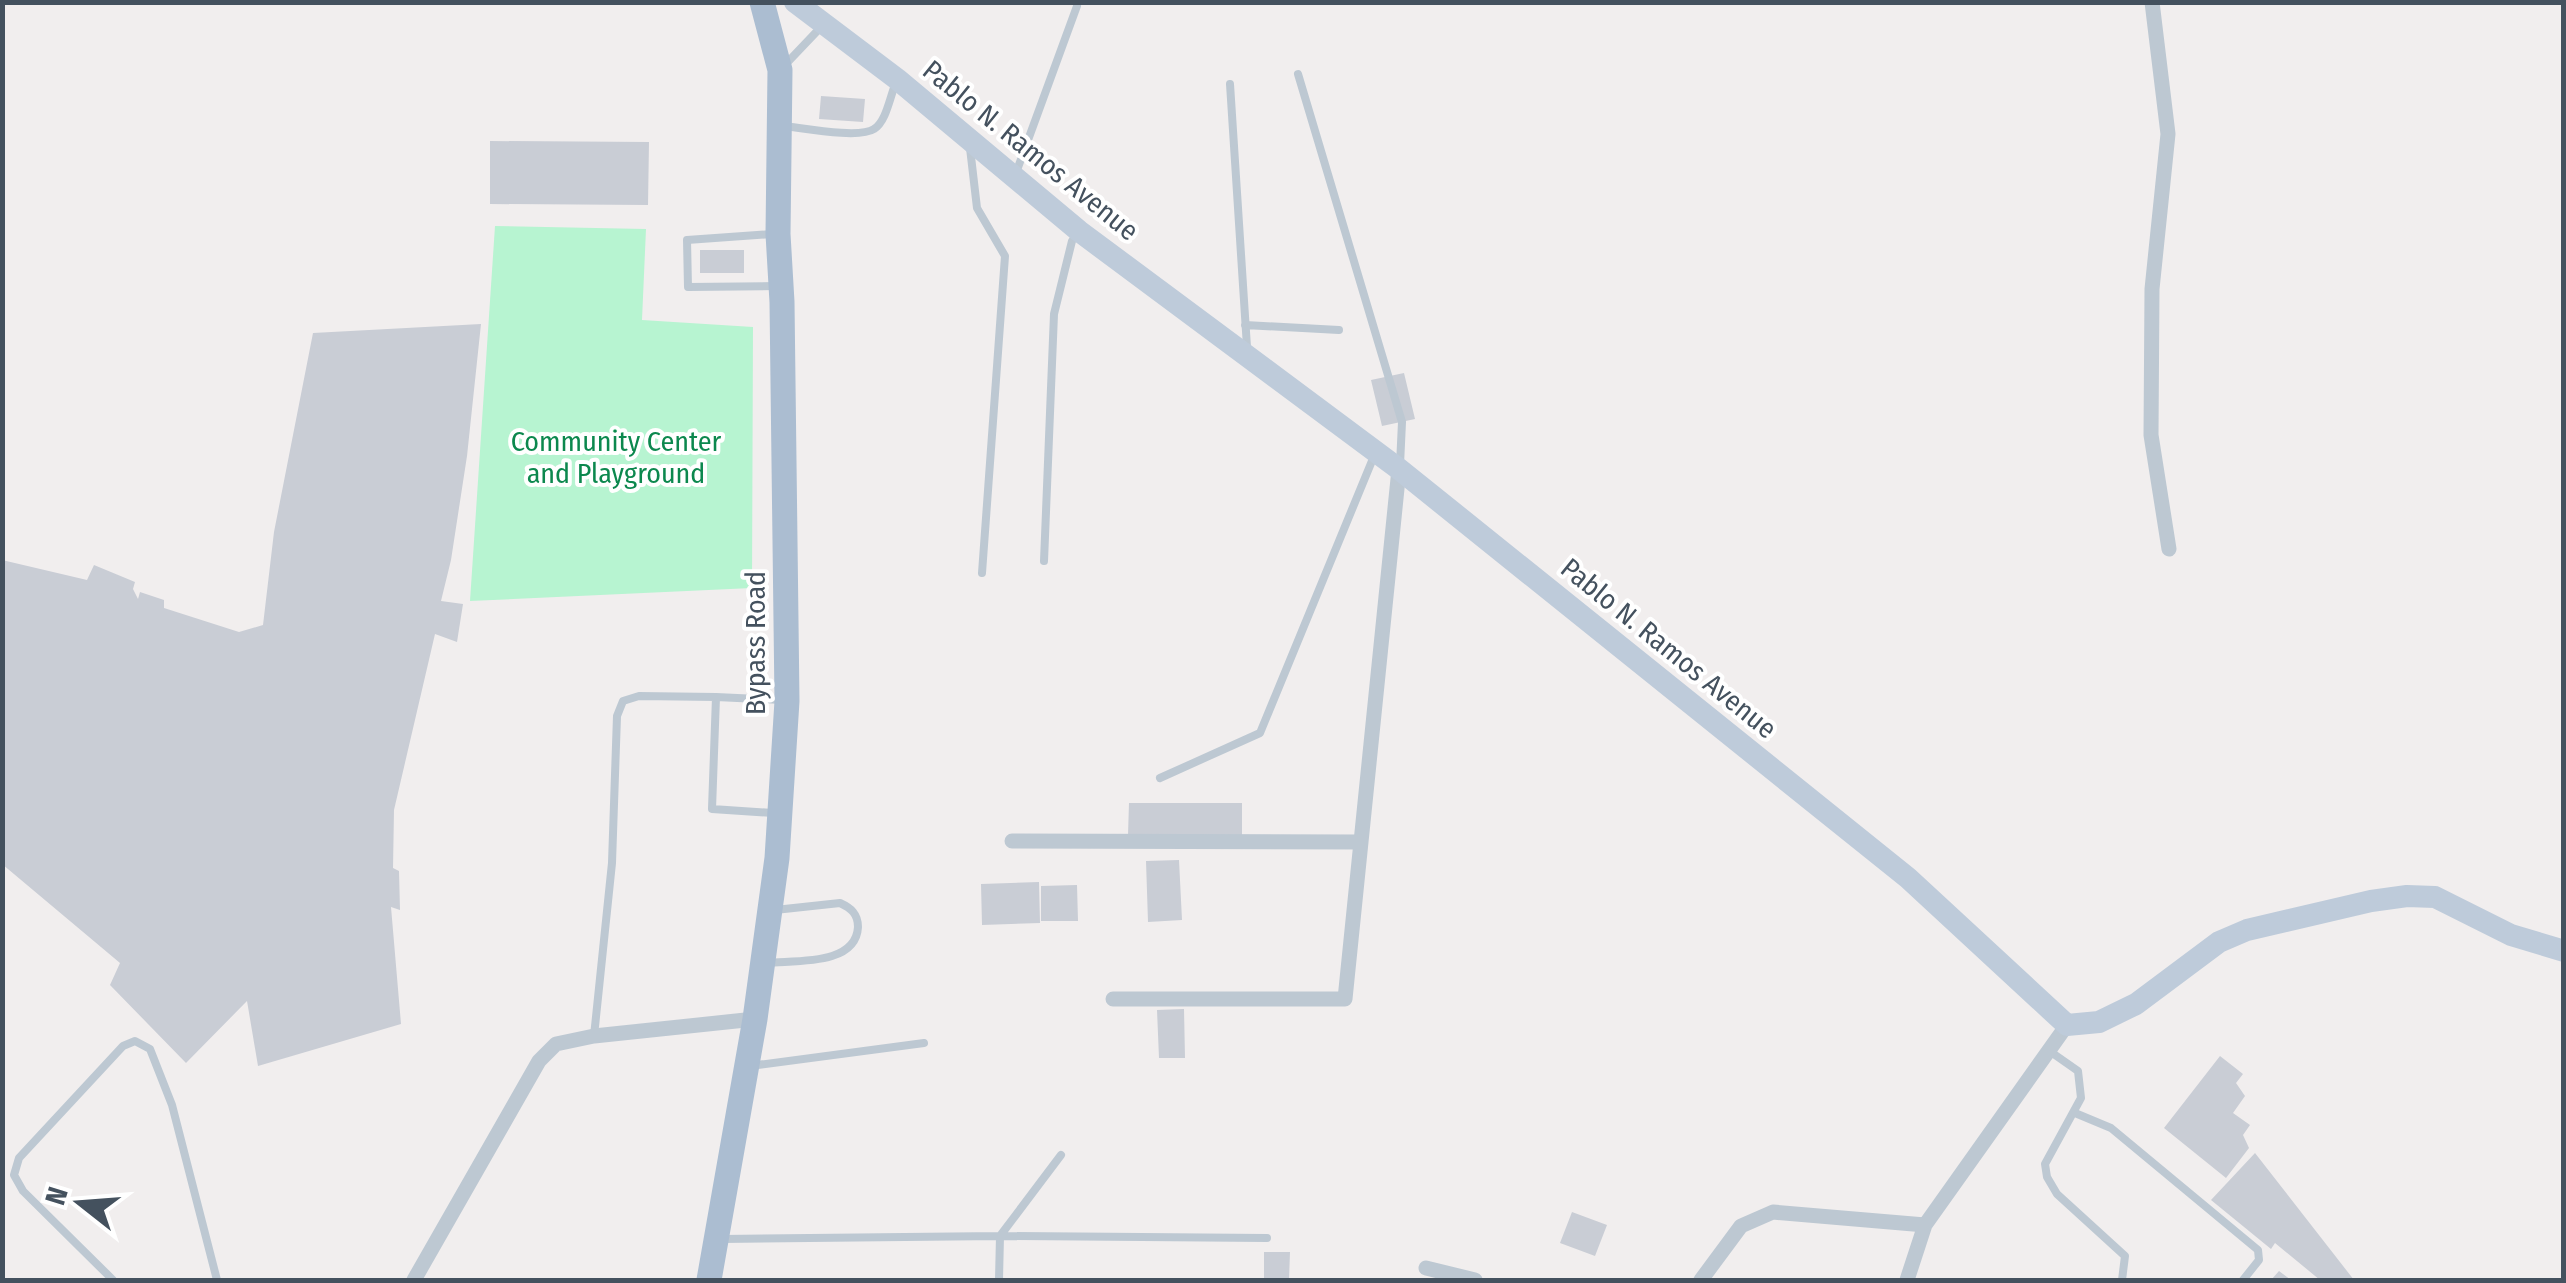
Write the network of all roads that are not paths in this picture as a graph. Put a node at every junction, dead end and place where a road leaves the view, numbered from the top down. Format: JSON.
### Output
{"nodes":[{"id":1,"x":762,"y":2,"type":"edge"},
{"id":2,"x":795,"y":2,"type":"edge"},
{"id":3,"x":2152,"y":2,"type":"edge"},
{"id":4,"x":1078,"y":6,"type":"dead end"},
{"id":5,"x":822,"y":25,"type":"junction"},
{"id":6,"x":780,"y":70,"type":"junction"},
{"id":7,"x":1298,"y":74,"type":"dead end"},
{"id":8,"x":898,"y":79,"type":"junction"},
{"id":9,"x":1230,"y":84,"type":"dead end"},
{"id":10,"x":780,"y":126,"type":"junction"},
{"id":11,"x":969,"y":139,"type":"junction"},
{"id":12,"x":1015,"y":178,"type":"junction"},
{"id":13,"x":1079,"y":231,"type":"junction"},
{"id":14,"x":778,"y":234,"type":"junction"},
{"id":15,"x":780,"y":286,"type":"junction"},
{"id":16,"x":1246,"y":326,"type":"junction"},
{"id":17,"x":1339,"y":330,"type":"dead end"},
{"id":18,"x":1248,"y":357,"type":"junction"},
{"id":19,"x":1376,"y":452,"type":"junction"},
{"id":20,"x":1399,"y":469,"type":"junction"},
{"id":21,"x":2169,"y":548,"type":"dead end"},
{"id":22,"x":1044,"y":561,"type":"dead end"},
{"id":23,"x":982,"y":572,"type":"dead end"},
{"id":24,"x":716,"y":696,"type":"junction"},
{"id":25,"x":787,"y":700,"type":"junction"},
{"id":26,"x":1160,"y":778,"type":"dead end"},
{"id":27,"x":780,"y":814,"type":"junction"},
{"id":28,"x":1012,"y":841,"type":"dead end"},
{"id":29,"x":1361,"y":842,"type":"junction"},
{"id":30,"x":770,"y":911,"type":"junction"},
{"id":31,"x":2564,"y":951,"type":"edge"},
{"id":32,"x":762,"y":963,"type":"junction"},
{"id":33,"x":1113,"y":999,"type":"dead end"},
{"id":34,"x":754,"y":1019,"type":"junction"},
{"id":35,"x":2067,"y":1025,"type":"junction"},
{"id":36,"x":594,"y":1036,"type":"junction"},
{"id":37,"x":924,"y":1043,"type":"dead end"},
{"id":38,"x":2048,"y":1050,"type":"junction"},
{"id":39,"x":746,"y":1067,"type":"junction"},
{"id":40,"x":2076,"y":1112,"type":"junction"},
{"id":41,"x":1062,"y":1155,"type":"dead end"},
{"id":42,"x":1925,"y":1224,"type":"junction"},
{"id":43,"x":1000,"y":1236,"type":"junction"},
{"id":44,"x":1267,"y":1238,"type":"dead end"},
{"id":45,"x":716,"y":1239,"type":"junction"},
{"id":46,"x":1426,"y":1268,"type":"dead end"},
{"id":47,"x":113,"y":1280,"type":"edge"},
{"id":48,"x":217,"y":1280,"type":"edge"},
{"id":49,"x":414,"y":1280,"type":"edge"},
{"id":50,"x":709,"y":1280,"type":"edge"},
{"id":51,"x":1000,"y":1280,"type":"edge"},
{"id":52,"x":1475,"y":1280,"type":"edge"},
{"id":53,"x":1701,"y":1280,"type":"edge"},
{"id":54,"x":1907,"y":1280,"type":"edge"},
{"id":55,"x":2122,"y":1280,"type":"edge"},
{"id":56,"x":2244,"y":1280,"type":"edge"}],
"edges":[{"from":1,"to":6,"type":"main road","name":"Bypass Road"},
{"from":2,"to":5,"type":"street","name":"Pablo N. Ramos Avenue"},
{"from":3,"to":21,"type":"street"},
{"from":4,"to":12,"type":"lane"},
{"from":5,"to":6,"type":"lane"},
{"from":5,"to":8,"type":"street","name":"Pablo N. Ramos Avenue"},
{"from":6,"to":10,"type":"main road","name":"Bypass Road"},
{"from":7,"to":20,"type":"lane"},
{"from":8,"to":10,"type":"lane"},
{"from":8,"to":11,"type":"street","name":"Pablo N. Ramos Avenue"},
{"from":9,"to":16,"type":"lane"},
{"from":10,"to":14,"type":"main road","name":"Bypass Road"},
{"from":11,"to":12,"type":"street","name":"Pablo N. Ramos Avenue"},
{"from":11,"to":23,"type":"lane"},
{"from":12,"to":13,"type":"street","name":"Pablo N. Ramos Avenue"},
{"from":13,"to":18,"type":"street","name":"Pablo N. Ramos Avenue"},
{"from":13,"to":22,"type":"lane"},
{"from":14,"to":15,"type":"main road","name":"Bypass Road"},
{"from":14,"to":15,"type":"lane"},
{"from":15,"to":25,"type":"main road","name":"Bypass Road"},
{"from":16,"to":17,"type":"lane"},
{"from":16,"to":18,"type":"lane"},
{"from":18,"to":19,"type":"street","name":"Pablo N. Ramos Avenue"},
{"from":19,"to":20,"type":"street","name":"Pablo N. Ramos Avenue"},
{"from":19,"to":26,"type":"lane"},
{"from":20,"to":29,"type":"street"},
{"from":20,"to":35,"type":"street","name":"Pablo N. Ramos Avenue"},
{"from":24,"to":25,"type":"lane"},
{"from":24,"to":27,"type":"lane"},
{"from":24,"to":36,"type":"lane"},
{"from":25,"to":27,"type":"main road","name":"Bypass Road"},
{"from":27,"to":30,"type":"main road","name":"Bypass Road"},
{"from":28,"to":29,"type":"street"},
{"from":29,"to":33,"type":"street"},
{"from":30,"to":32,"type":"main road","name":"Bypass Road"},
{"from":30,"to":32,"type":"lane"},
{"from":31,"to":35,"type":"street"},
{"from":32,"to":34,"type":"main road","name":"Bypass Road"},
{"from":34,"to":36,"type":"street"},
{"from":34,"to":39,"type":"main road","name":"Bypass Road"},
{"from":35,"to":38,"type":"street"},
{"from":36,"to":49,"type":"street"},
{"from":37,"to":39,"type":"lane"},
{"from":38,"to":40,"type":"lane"},
{"from":38,"to":42,"type":"street"},
{"from":39,"to":45,"type":"main road","name":"Bypass Road"},
{"from":40,"to":55,"type":"lane"},
{"from":40,"to":56,"type":"lane"},
{"from":41,"to":43,"type":"lane"},
{"from":42,"to":53,"type":"street"},
{"from":42,"to":54,"type":"street"},
{"from":43,"to":44,"type":"lane"},
{"from":43,"to":45,"type":"lane"},
{"from":43,"to":51,"type":"lane"},
{"from":45,"to":50,"type":"main road","name":"Bypass Road"},
{"from":46,"to":52,"type":"street"},
{"from":47,"to":48,"type":"lane"}]}
